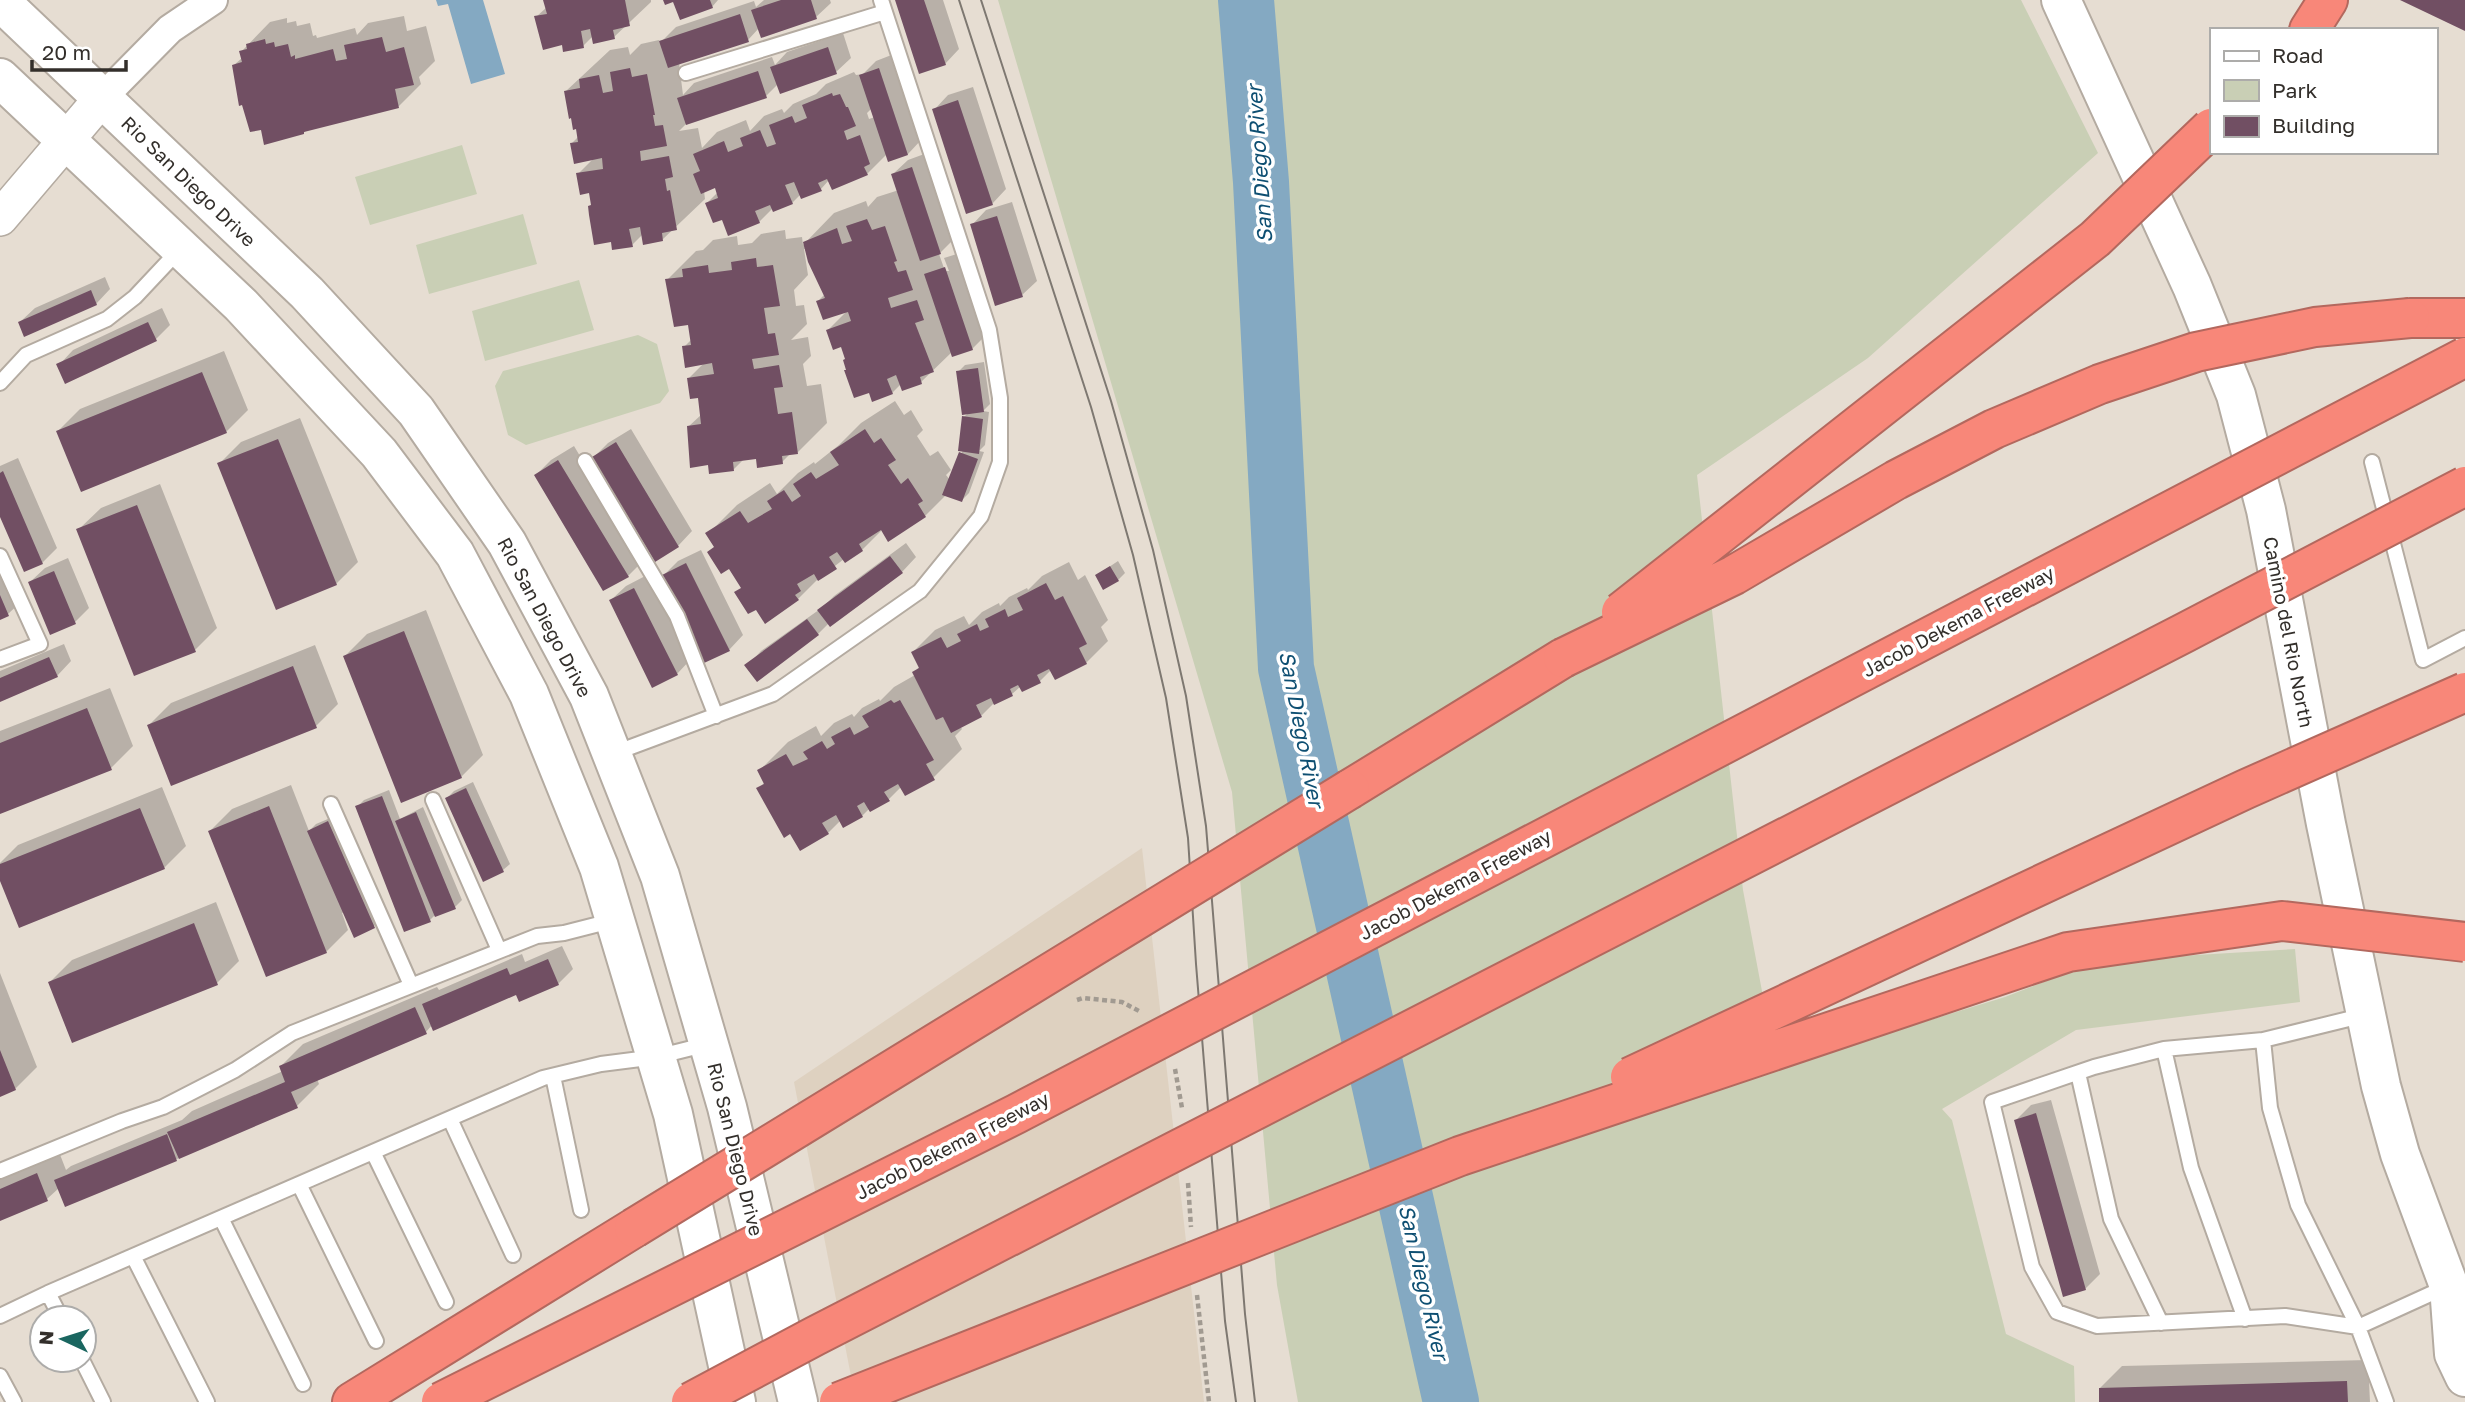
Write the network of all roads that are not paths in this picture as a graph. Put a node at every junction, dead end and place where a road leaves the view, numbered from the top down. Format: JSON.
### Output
{"nodes":[{"id":1,"x":213,"y":0,"type":"edge"},
{"id":2,"x":2061,"y":0,"type":"edge"},
{"id":3,"x":2328,"y":0,"type":"edge"},
{"id":4,"x":0,"y":1,"type":"edge"},
{"id":5,"x":883,"y":6,"type":"edge"},
{"id":6,"x":2310,"y":28,"type":"edge"},
{"id":7,"x":686,"y":73,"type":"dead end"},
{"id":8,"x":0,"y":78,"type":"edge"},
{"id":9,"x":102,"y":98,"type":"junction"},
{"id":10,"x":2210,"y":129,"type":"edge"},
{"id":11,"x":67,"y":141,"type":"junction"},
{"id":12,"x":0,"y":218,"type":"edge"},
{"id":13,"x":181,"y":248,"type":"junction"},
{"id":14,"x":2465,"y":318,"type":"edge"},
{"id":15,"x":2465,"y":357,"type":"edge"},
{"id":16,"x":0,"y":383,"type":"edge"},
{"id":17,"x":584,"y":461,"type":"dead end"},
{"id":18,"x":2372,"y":462,"type":"dead end"},
{"id":19,"x":2465,"y":486,"type":"edge"},
{"id":20,"x":0,"y":556,"type":"edge"},
{"id":21,"x":2465,"y":638,"type":"edge"},
{"id":22,"x":1563,"y":658,"type":"junction"},
{"id":23,"x":0,"y":659,"type":"edge"},
{"id":24,"x":2465,"y":692,"type":"edge"},
{"id":25,"x":716,"y":716,"type":"junction"},
{"id":26,"x":612,"y":754,"type":"junction"},
{"id":27,"x":433,"y":800,"type":"dead end"},
{"id":28,"x":331,"y":804,"type":"dead end"},
{"id":29,"x":615,"y":920,"type":"junction"},
{"id":30,"x":2465,"y":942,"type":"edge"},
{"id":31,"x":499,"y":950,"type":"junction"},
{"id":32,"x":411,"y":985,"type":"junction"},
{"id":33,"x":2365,"y":1015,"type":"junction"},
{"id":34,"x":2263,"y":1040,"type":"junction"},
{"id":35,"x":708,"y":1044,"type":"junction"},
{"id":36,"x":2164,"y":1049,"type":"junction"},
{"id":37,"x":656,"y":1057,"type":"junction"},
{"id":38,"x":2078,"y":1073,"type":"junction"},
{"id":39,"x":552,"y":1076,"type":"junction"},
{"id":40,"x":450,"y":1119,"type":"junction"},
{"id":41,"x":373,"y":1152,"type":"junction"},
{"id":42,"x":1460,"y":1156,"type":"junction"},
{"id":43,"x":0,"y":1171,"type":"edge"},
{"id":44,"x":299,"y":1184,"type":"junction"},
{"id":45,"x":581,"y":1210,"type":"dead end"},
{"id":46,"x":221,"y":1218,"type":"junction"},
{"id":47,"x":513,"y":1255,"type":"dead end"},
{"id":48,"x":133,"y":1256,"type":"junction"},
{"id":49,"x":2457,"y":1292,"type":"edge"},
{"id":50,"x":48,"y":1293,"type":"junction"},
{"id":51,"x":446,"y":1302,"type":"dead end"},
{"id":52,"x":54,"y":1304,"type":"edge"},
{"id":53,"x":0,"y":1316,"type":"edge"},
{"id":54,"x":2245,"y":1319,"type":"junction"},
{"id":55,"x":2161,"y":1323,"type":"junction"},
{"id":56,"x":2358,"y":1326,"type":"junction"},
{"id":57,"x":376,"y":1341,"type":"dead end"},
{"id":58,"x":89,"y":1374,"type":"edge"},
{"id":59,"x":0,"y":1376,"type":"edge"},
{"id":60,"x":2465,"y":1377,"type":"edge"},
{"id":61,"x":303,"y":1384,"type":"dead end"},
{"id":62,"x":14,"y":1402,"type":"edge"},
{"id":63,"x":103,"y":1402,"type":"edge"},
{"id":64,"x":207,"y":1402,"type":"edge"},
{"id":65,"x":352,"y":1402,"type":"edge"},
{"id":66,"x":441,"y":1402,"type":"edge"},
{"id":67,"x":691,"y":1402,"type":"edge"},
{"id":68,"x":736,"y":1402,"type":"edge"},
{"id":69,"x":798,"y":1402,"type":"edge"},
{"id":70,"x":839,"y":1402,"type":"edge"},
{"id":71,"x":2386,"y":1402,"type":"edge"}],
"edges":[{"from":1,"to":9,"type":"street"},
{"from":2,"to":33,"type":"main road","name":"Camino del Rio North"},
{"from":3,"to":6,"type":"highway"},
{"from":4,"to":9,"type":"main road","name":"Rio San Diego Drive"},
{"from":5,"to":7,"type":"lane"},
{"from":5,"to":25,"type":"lane"},
{"from":8,"to":11,"type":"main road"},
{"from":9,"to":11,"type":"street"},
{"from":9,"to":26,"type":"main road","name":"Rio San Diego Drive"},
{"from":10,"to":22,"type":"highway","bridge":true},
{"from":11,"to":12,"type":"street"},
{"from":11,"to":13,"type":"main road"},
{"from":13,"to":16,"type":"lane"},
{"from":13,"to":29,"type":"main road"},
{"from":14,"to":22,"type":"highway","bridge":true},
{"from":15,"to":66,"type":"highway","name":"Jacob Dekema Freeway","bridge":true},
{"from":17,"to":25,"type":"lane"},
{"from":18,"to":21,"type":"lane"},
{"from":19,"to":67,"type":"highway","bridge":true},
{"from":20,"to":23,"type":"lane"},
{"from":22,"to":65,"type":"highway","bridge":true},
{"from":24,"to":42,"type":"highway","bridge":true},
{"from":25,"to":26,"type":"lane"},
{"from":26,"to":35,"type":"main road","name":"Rio San Diego Drive"},
{"from":27,"to":31,"type":"lane"},
{"from":28,"to":32,"type":"lane"},
{"from":29,"to":31,"type":"lane"},
{"from":29,"to":37,"type":"main road"},
{"from":30,"to":42,"type":"highway","bridge":true},
{"from":31,"to":32,"type":"lane"},
{"from":32,"to":43,"type":"lane"},
{"from":33,"to":34,"type":"lane"},
{"from":33,"to":49,"type":"main road","name":"Camino del Rio North"},
{"from":34,"to":36,"type":"lane"},
{"from":34,"to":56,"type":"lane"},
{"from":35,"to":37,"type":"lane"},
{"from":35,"to":69,"type":"main road","name":"Rio San Diego Drive"},
{"from":36,"to":38,"type":"lane"},
{"from":36,"to":54,"type":"lane"},
{"from":37,"to":39,"type":"lane"},
{"from":37,"to":68,"type":"main road"},
{"from":38,"to":55,"type":"lane"},
{"from":38,"to":55,"type":"lane"},
{"from":39,"to":40,"type":"lane"},
{"from":39,"to":45,"type":"lane"},
{"from":40,"to":41,"type":"lane"},
{"from":40,"to":47,"type":"lane"},
{"from":41,"to":44,"type":"lane"},
{"from":41,"to":51,"type":"lane"},
{"from":42,"to":70,"type":"highway","bridge":true},
{"from":44,"to":46,"type":"lane"},
{"from":44,"to":57,"type":"lane"},
{"from":46,"to":48,"type":"lane"},
{"from":46,"to":61,"type":"lane"},
{"from":48,"to":50,"type":"lane"},
{"from":48,"to":64,"type":"lane"},
{"from":49,"to":56,"type":"lane"},
{"from":49,"to":60,"type":"main road","name":"Camino del Rio North"},
{"from":50,"to":52,"type":"lane"},
{"from":50,"to":53,"type":"lane"},
{"from":54,"to":55,"type":"lane"},
{"from":54,"to":56,"type":"lane"},
{"from":56,"to":71,"type":"lane"},
{"from":58,"to":63,"type":"lane"},
{"from":59,"to":62,"type":"lane"}]}
